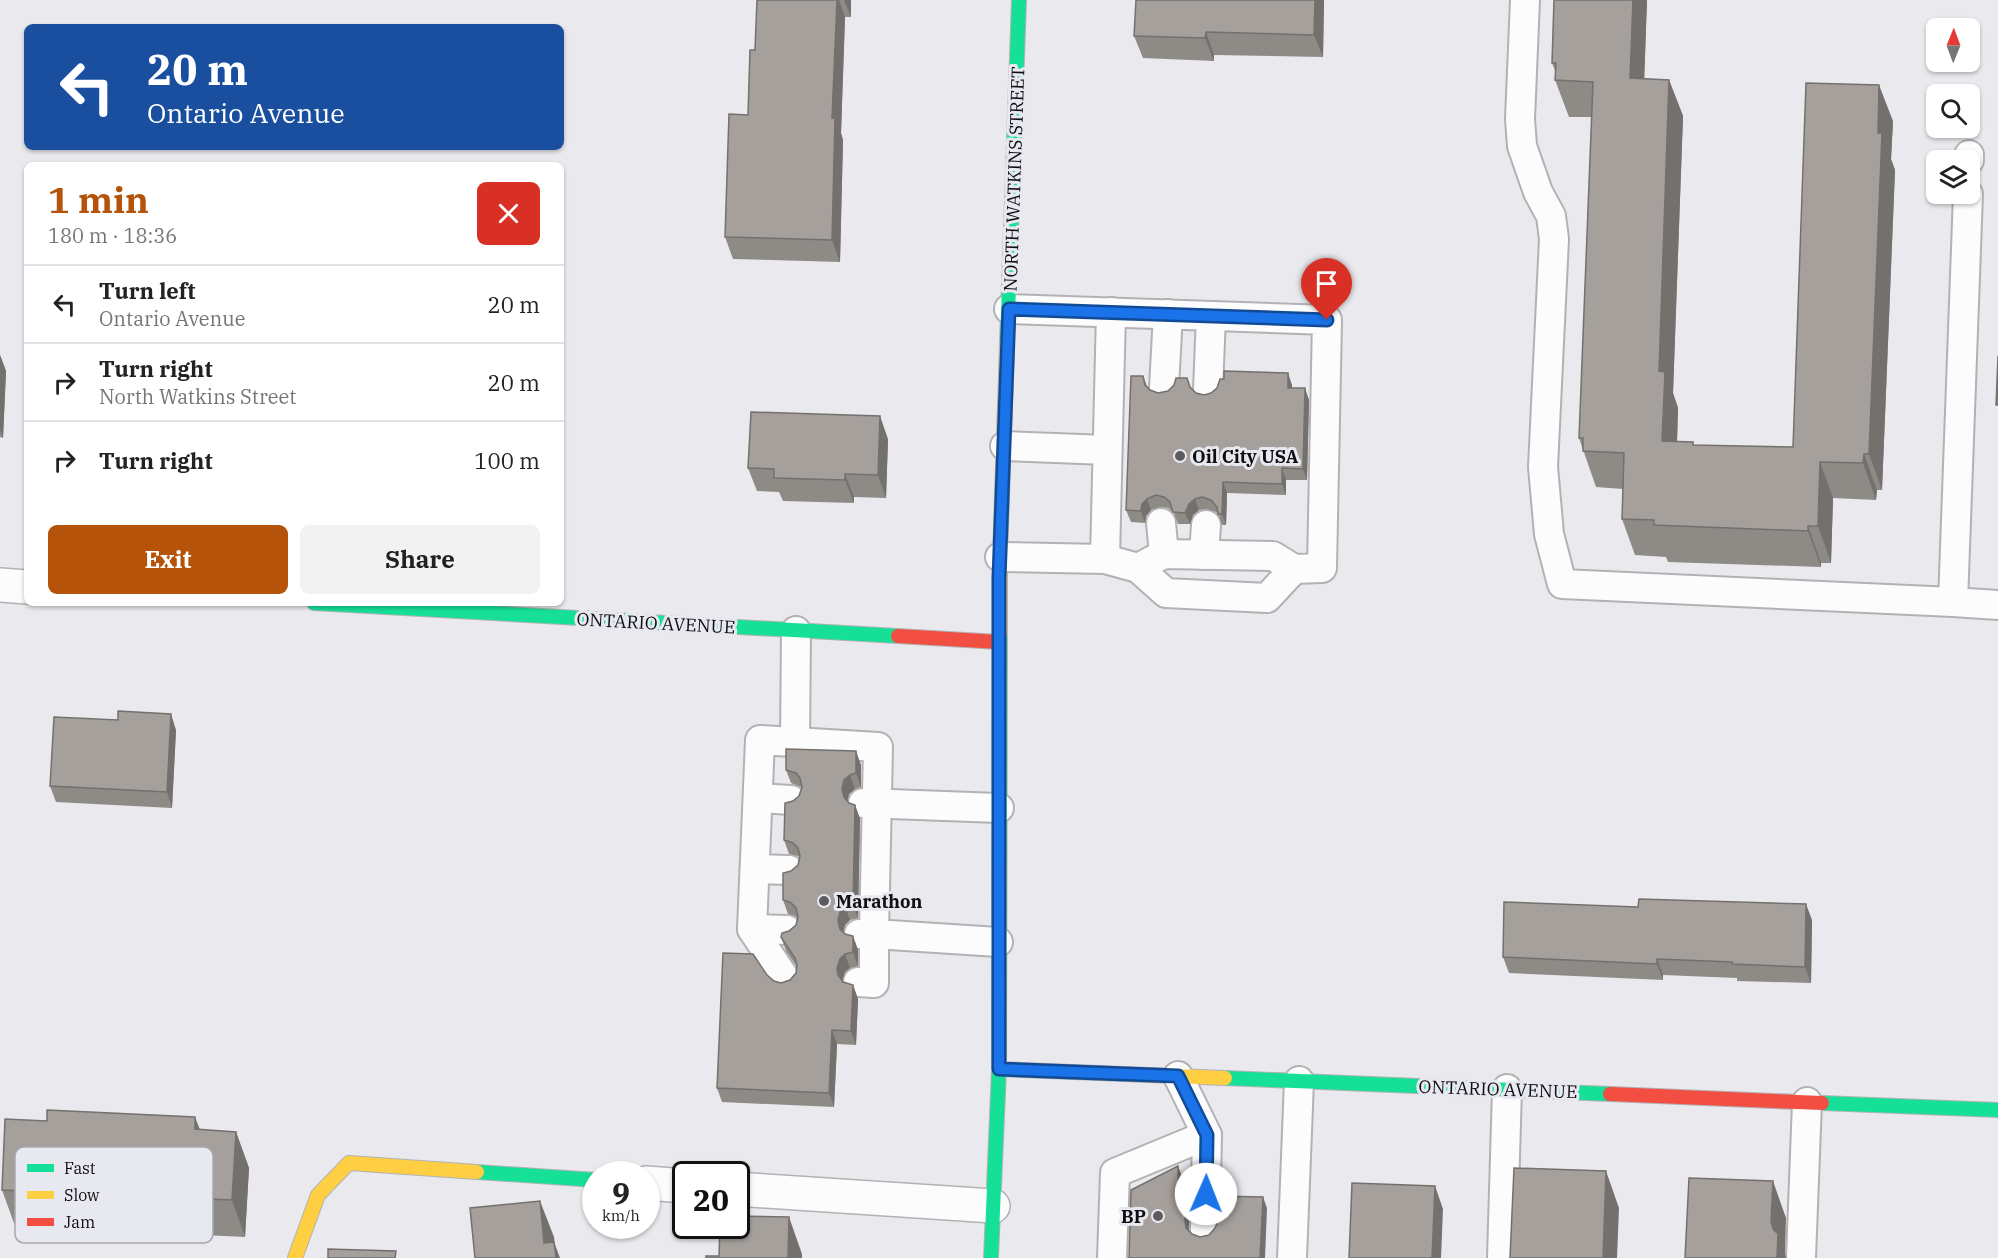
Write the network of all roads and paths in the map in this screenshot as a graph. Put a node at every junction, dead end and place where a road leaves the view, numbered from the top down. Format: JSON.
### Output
{"nodes":[{"id":1,"x":1019,"y":0,"type":"edge"},
{"id":2,"x":1525,"y":0,"type":"edge"},
{"id":3,"x":1968,"y":204,"type":"edge"},
{"id":4,"x":1009,"y":309,"type":"junction"},
{"id":5,"x":1111,"y":312,"type":"junction"},
{"id":6,"x":1168,"y":314,"type":"junction"},
{"id":7,"x":1211,"y":316,"type":"junction"},
{"id":8,"x":1164,"y":388,"type":"dead end"},
{"id":9,"x":1208,"y":390,"type":"dead end"},
{"id":10,"x":1005,"y":446,"type":"junction"},
{"id":11,"x":1107,"y":450,"type":"junction"},
{"id":12,"x":1161,"y":523,"type":"dead end"},
{"id":13,"x":1206,"y":525,"type":"dead end"},
{"id":14,"x":1164,"y":554,"type":"junction"},
{"id":15,"x":1204,"y":555,"type":"junction"},
{"id":16,"x":1000,"y":557,"type":"junction"},
{"id":17,"x":1105,"y":559,"type":"junction"},
{"id":18,"x":1138,"y":568,"type":"junction"},
{"id":19,"x":1294,"y":569,"type":"junction"},
{"id":20,"x":0,"y":585,"type":"edge"},
{"id":21,"x":24,"y":587,"type":"edge"},
{"id":22,"x":1953,"y":603,"type":"junction"},
{"id":23,"x":1998,"y":605,"type":"edge"},
{"id":24,"x":366,"y":606,"type":"edge"},
{"id":25,"x":796,"y":631,"type":"junction"},
{"id":26,"x":999,"y":642,"type":"junction"},
{"id":27,"x":795,"y":742,"type":"junction"},
{"id":28,"x":758,"y":798,"type":"junction"},
{"id":29,"x":791,"y":800,"type":"edge"},
{"id":30,"x":870,"y":803,"type":"junction"},
{"id":31,"x":999,"y":808,"type":"junction"},
{"id":32,"x":755,"y":869,"type":"junction"},
{"id":33,"x":789,"y":870,"type":"edge"},
{"id":34,"x":752,"y":929,"type":"junction"},
{"id":35,"x":787,"y":930,"type":"edge"},
{"id":36,"x":867,"y":934,"type":"junction"},
{"id":37,"x":998,"y":942,"type":"junction"},
{"id":38,"x":786,"y":980,"type":"edge"},
{"id":39,"x":858,"y":982,"type":"dead end"},
{"id":40,"x":999,"y":1069,"type":"junction"},
{"id":41,"x":1178,"y":1076,"type":"junction"},
{"id":42,"x":1299,"y":1081,"type":"junction"},
{"id":43,"x":1507,"y":1089,"type":"junction"},
{"id":44,"x":1807,"y":1102,"type":"junction"},
{"id":45,"x":1998,"y":1110,"type":"edge"},
{"id":46,"x":1207,"y":1135,"type":"junction"},
{"id":47,"x":582,"y":1179,"type":"edge"},
{"id":48,"x":750,"y":1190,"type":"edge"},
{"id":49,"x":993,"y":1206,"type":"junction"},
{"id":50,"x":1197,"y":1223,"type":"dead end"},
{"id":51,"x":1120,"y":1253,"type":"edge"},
{"id":52,"x":295,"y":1258,"type":"edge"},
{"id":53,"x":991,"y":1258,"type":"edge"},
{"id":54,"x":1292,"y":1258,"type":"edge"},
{"id":55,"x":1502,"y":1258,"type":"edge"},
{"id":56,"x":1801,"y":1258,"type":"edge"}],
"edges":[{"from":1,"to":4,"type":"street","name":"NORTH WATKINS STREET"},
{"from":2,"to":22,"type":"lane"},
{"from":3,"to":22,"type":"lane"},
{"from":4,"to":5,"type":"lane"},
{"from":4,"to":10,"type":"street","name":"NORTH WATKINS STREET"},
{"from":5,"to":6,"type":"lane"},
{"from":5,"to":11,"type":"lane"},
{"from":6,"to":7,"type":"lane"},
{"from":6,"to":8,"type":"lane"},
{"from":7,"to":9,"type":"lane"},
{"from":7,"to":19,"type":"lane"},
{"from":10,"to":11,"type":"lane"},
{"from":10,"to":16,"type":"street","name":"NORTH WATKINS STREET"},
{"from":11,"to":17,"type":"lane"},
{"from":12,"to":14,"type":"lane"},
{"from":13,"to":15,"type":"lane"},
{"from":14,"to":15,"type":"lane"},
{"from":14,"to":18,"type":"lane"},
{"from":15,"to":19,"type":"lane"},
{"from":16,"to":17,"type":"lane"},
{"from":16,"to":26,"type":"street","name":"NORTH WATKINS STREET"},
{"from":17,"to":18,"type":"lane"},
{"from":18,"to":19,"type":"lane"},
{"from":20,"to":21,"type":"street"},
{"from":22,"to":23,"type":"lane"},
{"from":24,"to":25,"type":"street","name":"ONTARIO AVENUE"},
{"from":25,"to":26,"type":"street","name":"ONTARIO AVENUE"},
{"from":25,"to":27,"type":"lane"},
{"from":26,"to":31,"type":"street","name":"NORTH WATKINS STREET"},
{"from":27,"to":28,"type":"lane"},
{"from":27,"to":30,"type":"lane"},
{"from":28,"to":29,"type":"lane"},
{"from":28,"to":32,"type":"lane"},
{"from":30,"to":31,"type":"lane"},
{"from":30,"to":36,"type":"lane"},
{"from":31,"to":37,"type":"street","name":"NORTH WATKINS STREET"},
{"from":32,"to":33,"type":"lane"},
{"from":32,"to":34,"type":"lane"},
{"from":34,"to":35,"type":"lane"},
{"from":34,"to":38,"type":"lane"},
{"from":36,"to":37,"type":"lane"},
{"from":36,"to":39,"type":"lane"},
{"from":37,"to":40,"type":"street","name":"NORTH WATKINS STREET"},
{"from":40,"to":41,"type":"street","name":"ONTARIO AVENUE"},
{"from":40,"to":49,"type":"street","name":"NORTH WATKINS STREET"},
{"from":41,"to":42,"type":"street","name":"ONTARIO AVENUE"},
{"from":41,"to":46,"type":"lane"},
{"from":42,"to":43,"type":"street","name":"ONTARIO AVENUE"},
{"from":42,"to":54,"type":"lane"},
{"from":43,"to":44,"type":"street","name":"ONTARIO AVENUE"},
{"from":43,"to":55,"type":"lane"},
{"from":44,"to":45,"type":"street","name":"ONTARIO AVENUE"},
{"from":44,"to":56,"type":"lane"},
{"from":46,"to":50,"type":"lane"},
{"from":46,"to":51,"type":"lane"},
{"from":47,"to":52,"type":"street"},
{"from":48,"to":49,"type":"street"},
{"from":49,"to":53,"type":"street","name":"NORTH WATKINS STREET"}]}
